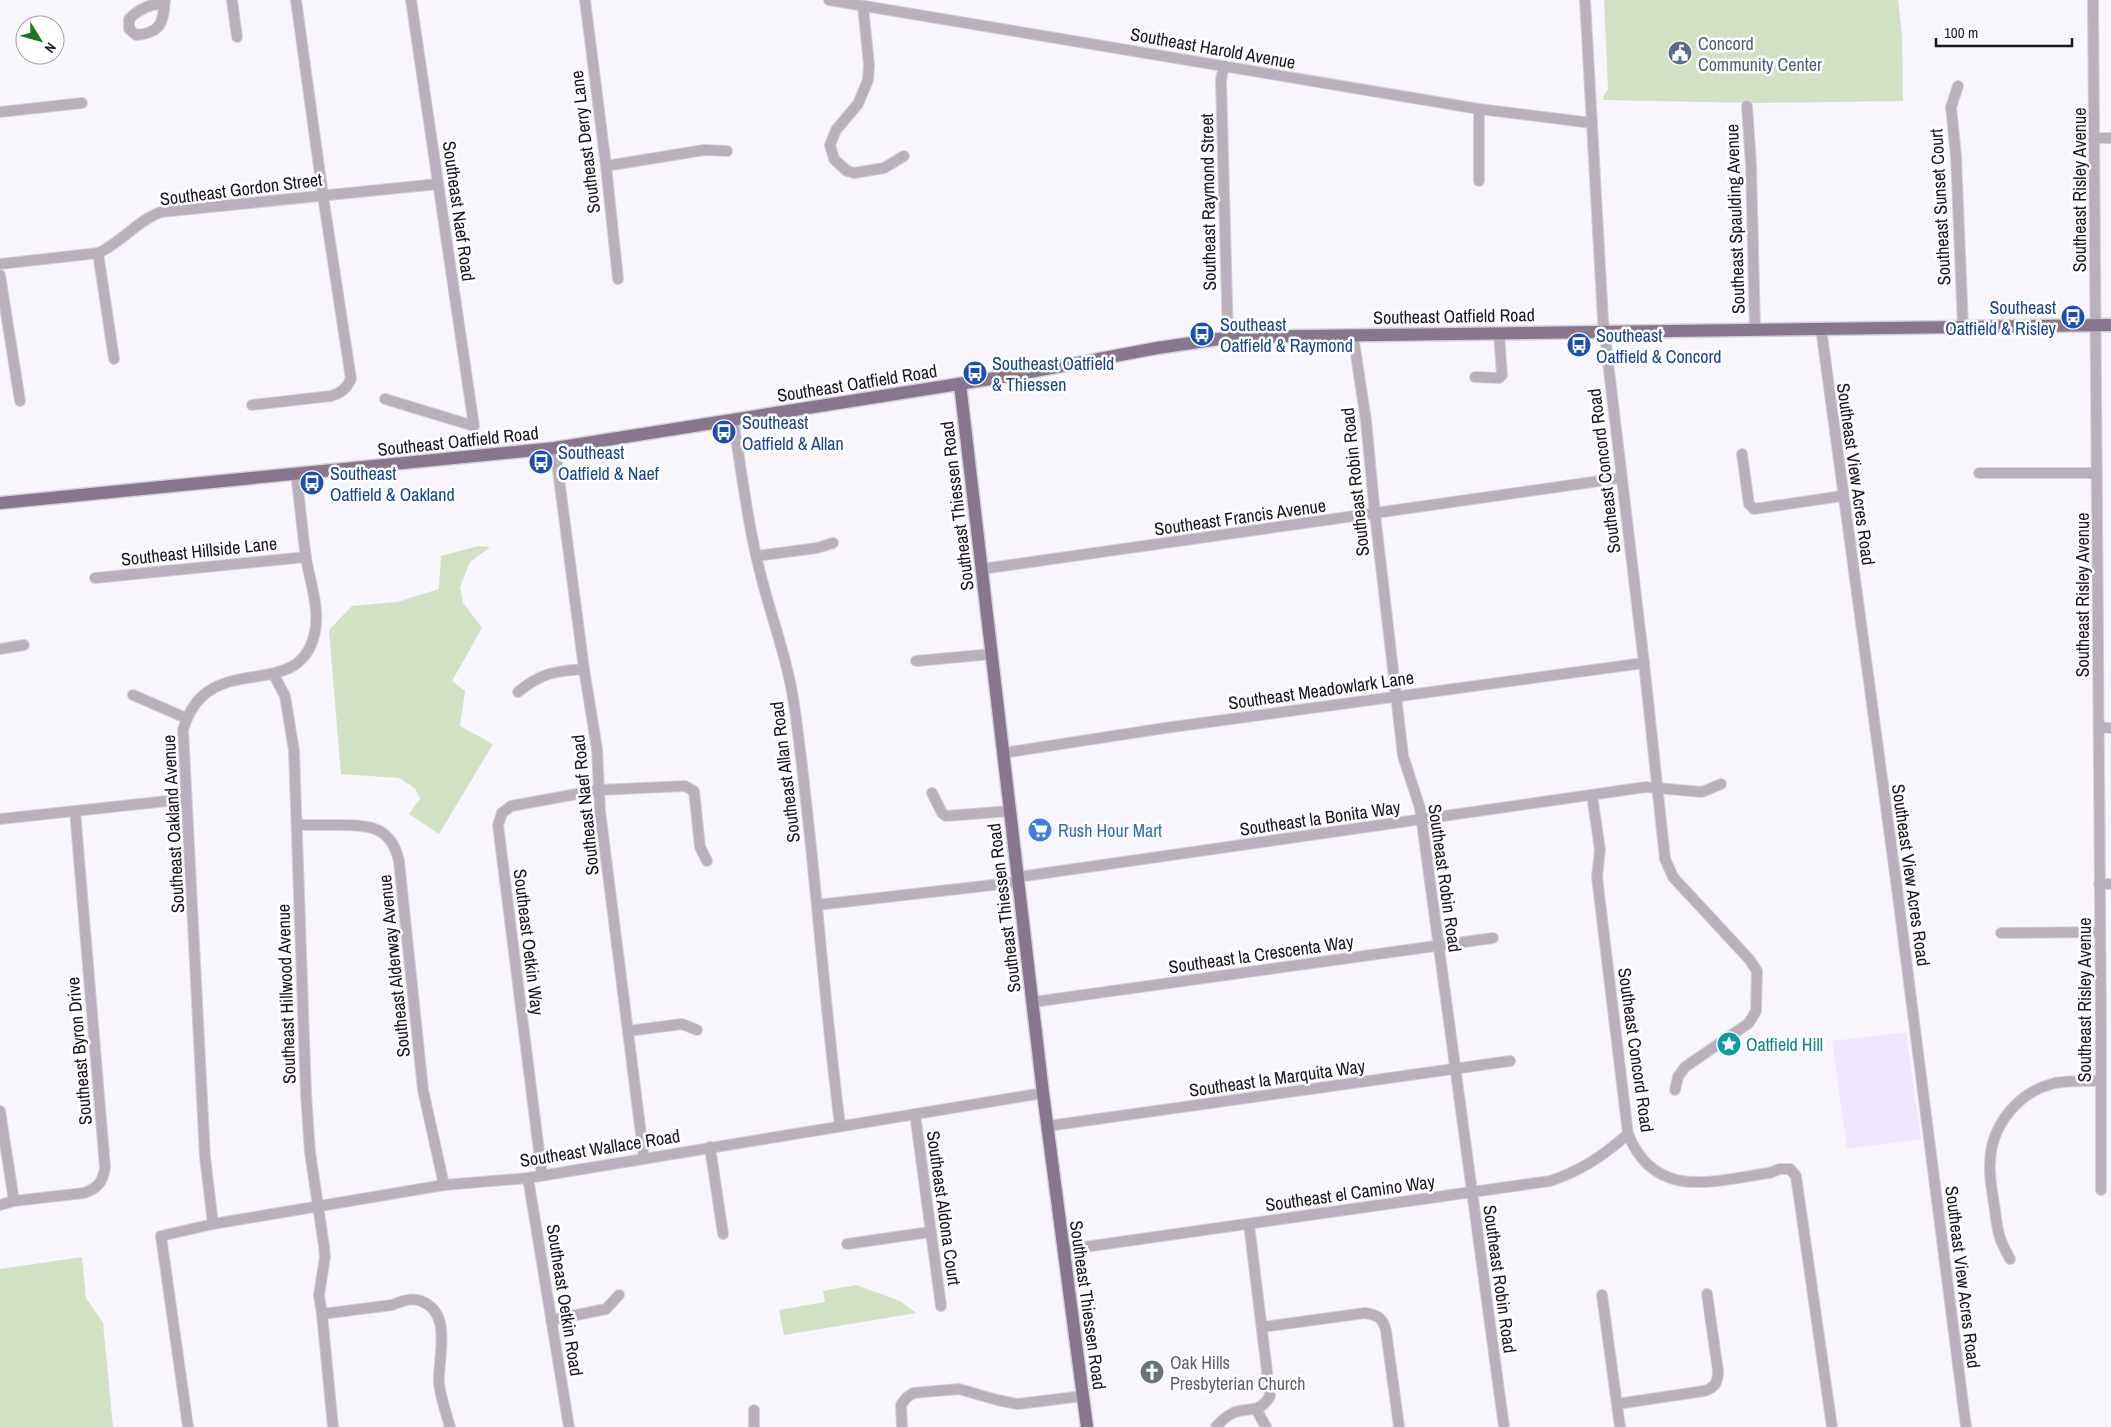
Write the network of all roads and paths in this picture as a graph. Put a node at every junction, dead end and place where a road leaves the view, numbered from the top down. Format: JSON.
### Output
{"nodes":[{"id":1,"x":232,"y":0,"type":"edge"},
{"id":2,"x":296,"y":0,"type":"edge"},
{"id":3,"x":411,"y":0,"type":"edge"},
{"id":4,"x":585,"y":0,"type":"edge"},
{"id":5,"x":830,"y":0,"type":"edge"},
{"id":6,"x":1585,"y":0,"type":"edge"},
{"id":7,"x":2093,"y":0,"type":"edge"},
{"id":8,"x":863,"y":6,"type":"junction"},
{"id":9,"x":237,"y":37,"type":"dead end"},
{"id":10,"x":1224,"y":66,"type":"junction"},
{"id":11,"x":1958,"y":86,"type":"dead end"},
{"id":12,"x":82,"y":103,"type":"dead end"},
{"id":13,"x":1747,"y":106,"type":"dead end"},
{"id":14,"x":1480,"y":109,"type":"junction"},
{"id":15,"x":0,"y":112,"type":"edge"},
{"id":16,"x":1592,"y":123,"type":"junction"},
{"id":17,"x":2095,"y":138,"type":"junction"},
{"id":18,"x":2111,"y":138,"type":"edge"},
{"id":19,"x":727,"y":151,"type":"dead end"},
{"id":20,"x":904,"y":156,"type":"dead end"},
{"id":21,"x":606,"y":166,"type":"junction"},
{"id":22,"x":1479,"y":181,"type":"dead end"},
{"id":23,"x":438,"y":184,"type":"junction"},
{"id":24,"x":323,"y":196,"type":"junction"},
{"id":25,"x":98,"y":253,"type":"junction"},
{"id":26,"x":0,"y":264,"type":"edge"},
{"id":27,"x":0,"y":274,"type":"edge"},
{"id":28,"x":618,"y":279,"type":"dead end"},
{"id":29,"x":2096,"y":325,"type":"junction"},
{"id":30,"x":2111,"y":325,"type":"edge"},
{"id":31,"x":1963,"y":327,"type":"junction"},
{"id":32,"x":1821,"y":328,"type":"junction"},
{"id":33,"x":1755,"y":330,"type":"junction"},
{"id":34,"x":1604,"y":331,"type":"junction"},
{"id":35,"x":1499,"y":333,"type":"junction"},
{"id":36,"x":1354,"y":334,"type":"junction"},
{"id":37,"x":1228,"y":338,"type":"junction"},
{"id":38,"x":114,"y":359,"type":"dead end"},
{"id":39,"x":1475,"y":377,"type":"dead end"},
{"id":40,"x":960,"y":384,"type":"junction"},
{"id":41,"x":385,"y":399,"type":"dead end"},
{"id":42,"x":20,"y":401,"type":"dead end"},
{"id":43,"x":252,"y":405,"type":"dead end"},
{"id":44,"x":733,"y":420,"type":"junction"},
{"id":45,"x":555,"y":448,"type":"junction"},
{"id":46,"x":1742,"y":454,"type":"dead end"},
{"id":47,"x":2097,"y":472,"type":"junction"},
{"id":48,"x":1979,"y":473,"type":"dead end"},
{"id":49,"x":296,"y":475,"type":"junction"},
{"id":50,"x":1621,"y":478,"type":"junction"},
{"id":51,"x":1842,"y":496,"type":"junction"},
{"id":52,"x":0,"y":503,"type":"edge"},
{"id":53,"x":1375,"y":514,"type":"junction"},
{"id":54,"x":833,"y":543,"type":"dead end"},
{"id":55,"x":756,"y":556,"type":"junction"},
{"id":56,"x":306,"y":557,"type":"junction"},
{"id":57,"x":982,"y":569,"type":"junction"},
{"id":58,"x":94,"y":578,"type":"dead end"},
{"id":59,"x":24,"y":645,"type":"dead end"},
{"id":60,"x":0,"y":649,"type":"edge"},
{"id":61,"x":992,"y":654,"type":"junction"},
{"id":62,"x":916,"y":661,"type":"dead end"},
{"id":63,"x":1644,"y":663,"type":"junction"},
{"id":64,"x":584,"y":669,"type":"junction"},
{"id":65,"x":274,"y":675,"type":"junction"},
{"id":66,"x":518,"y":692,"type":"dead end"},
{"id":67,"x":133,"y":695,"type":"dead end"},
{"id":68,"x":1396,"y":696,"type":"junction"},
{"id":69,"x":186,"y":718,"type":"junction"},
{"id":70,"x":2098,"y":727,"type":"junction"},
{"id":71,"x":2111,"y":728,"type":"edge"},
{"id":72,"x":1003,"y":754,"type":"junction"},
{"id":73,"x":1721,"y":784,"type":"dead end"},
{"id":74,"x":1657,"y":787,"type":"junction"},
{"id":75,"x":599,"y":790,"type":"junction"},
{"id":76,"x":932,"y":792,"type":"dead end"},
{"id":77,"x":1592,"y":795,"type":"junction"},
{"id":78,"x":186,"y":798,"type":"junction"},
{"id":79,"x":75,"y":811,"type":"junction"},
{"id":80,"x":1010,"y":811,"type":"junction"},
{"id":81,"x":0,"y":819,"type":"edge"},
{"id":82,"x":1421,"y":820,"type":"junction"},
{"id":83,"x":298,"y":826,"type":"junction"},
{"id":84,"x":707,"y":861,"type":"dead end"},
{"id":85,"x":1018,"y":880,"type":"junction"},
{"id":86,"x":2099,"y":884,"type":"junction"},
{"id":87,"x":2111,"y":884,"type":"edge"},
{"id":88,"x":817,"y":905,"type":"junction"},
{"id":89,"x":2100,"y":932,"type":"junction"},
{"id":90,"x":2001,"y":933,"type":"dead end"},
{"id":91,"x":1493,"y":938,"type":"dead end"},
{"id":92,"x":1438,"y":945,"type":"junction"},
{"id":93,"x":1033,"y":1002,"type":"junction"},
{"id":94,"x":2106,"y":1025,"type":"edge"},
{"id":95,"x":697,"y":1030,"type":"dead end"},
{"id":96,"x":628,"y":1031,"type":"junction"},
{"id":97,"x":1510,"y":1061,"type":"dead end"},
{"id":98,"x":1456,"y":1070,"type":"junction"},
{"id":99,"x":2100,"y":1081,"type":"junction"},
{"id":100,"x":1675,"y":1090,"type":"dead end"},
{"id":101,"x":1043,"y":1093,"type":"junction"},
{"id":102,"x":0,"y":1111,"type":"edge"},
{"id":103,"x":915,"y":1114,"type":"junction"},
{"id":104,"x":840,"y":1125,"type":"junction"},
{"id":105,"x":1048,"y":1126,"type":"junction"},
{"id":106,"x":1628,"y":1134,"type":"junction"},
{"id":107,"x":710,"y":1146,"type":"junction"},
{"id":108,"x":644,"y":1158,"type":"junction"},
{"id":109,"x":542,"y":1176,"type":"junction"},
{"id":110,"x":528,"y":1178,"type":"junction"},
{"id":111,"x":444,"y":1185,"type":"junction"},
{"id":112,"x":2101,"y":1190,"type":"dead end"},
{"id":113,"x":1471,"y":1192,"type":"junction"},
{"id":114,"x":14,"y":1201,"type":"junction"},
{"id":115,"x":0,"y":1205,"type":"edge"},
{"id":116,"x":318,"y":1206,"type":"junction"},
{"id":117,"x":213,"y":1224,"type":"junction"},
{"id":118,"x":1250,"y":1224,"type":"junction"},
{"id":119,"x":930,"y":1232,"type":"junction"},
{"id":120,"x":724,"y":1234,"type":"dead end"},
{"id":121,"x":848,"y":1244,"type":"dead end"},
{"id":122,"x":1062,"y":1250,"type":"junction"},
{"id":123,"x":2010,"y":1259,"type":"dead end"},
{"id":124,"x":1707,"y":1294,"type":"dead end"},
{"id":125,"x":619,"y":1295,"type":"dead end"},
{"id":126,"x":1602,"y":1295,"type":"dead end"},
{"id":127,"x":941,"y":1306,"type":"dead end"},
{"id":128,"x":322,"y":1314,"type":"junction"},
{"id":129,"x":551,"y":1320,"type":"junction"},
{"id":130,"x":1263,"y":1327,"type":"junction"},
{"id":131,"x":1082,"y":1396,"type":"junction"},
{"id":132,"x":1617,"y":1404,"type":"junction"},
{"id":133,"x":1256,"y":1409,"type":"junction"},
{"id":134,"x":754,"y":1410,"type":"dead end"},
{"id":135,"x":188,"y":1427,"type":"edge"},
{"id":136,"x":333,"y":1427,"type":"edge"},
{"id":137,"x":450,"y":1427,"type":"edge"},
{"id":138,"x":569,"y":1427,"type":"edge"},
{"id":139,"x":754,"y":1427,"type":"edge"},
{"id":140,"x":902,"y":1427,"type":"edge"},
{"id":141,"x":1087,"y":1427,"type":"edge"},
{"id":142,"x":1216,"y":1427,"type":"edge"},
{"id":143,"x":1266,"y":1427,"type":"edge"},
{"id":144,"x":1398,"y":1427,"type":"edge"},
{"id":145,"x":1504,"y":1427,"type":"edge"},
{"id":146,"x":1620,"y":1427,"type":"edge"},
{"id":147,"x":1832,"y":1427,"type":"edge"},
{"id":148,"x":1966,"y":1427,"type":"edge"}],
"edges":[{"from":1,"to":9,"type":"street"},
{"from":2,"to":24,"type":"street"},
{"from":3,"to":23,"type":"street","name":"Southeast Naef Road"},
{"from":4,"to":21,"type":"street","name":"Southeast Derry Lane"},
{"from":5,"to":8,"type":"street","name":"Southeast Harold Avenue"},
{"from":6,"to":16,"type":"street","name":"Southeast Concord Road"},
{"from":7,"to":17,"type":"street","name":"Southeast Risley Avenue"},
{"from":8,"to":10,"type":"street","name":"Southeast Harold Avenue"},
{"from":8,"to":20,"type":"street"},
{"from":10,"to":14,"type":"street","name":"Southeast Harold Avenue"},
{"from":10,"to":37,"type":"street","name":"Southeast Raymond Street"},
{"from":11,"to":31,"type":"street","name":"Southeast Sunset Court"},
{"from":12,"to":15,"type":"street"},
{"from":13,"to":33,"type":"street","name":"Southeast Spaulding Avenue"},
{"from":14,"to":16,"type":"street","name":"Southeast Harold Avenue"},
{"from":14,"to":22,"type":"street"},
{"from":16,"to":34,"type":"street","name":"Southeast Concord Road"},
{"from":17,"to":18,"type":"street"},
{"from":17,"to":29,"type":"street","name":"Southeast Risley Avenue"},
{"from":19,"to":21,"type":"street"},
{"from":21,"to":28,"type":"street","name":"Southeast Derry Lane"},
{"from":23,"to":24,"type":"street","name":"Southeast Gordon Street"},
{"from":23,"to":41,"type":"street","name":"Southeast Naef Road"},
{"from":24,"to":25,"type":"street","name":"Southeast Gordon Street"},
{"from":24,"to":43,"type":"street"},
{"from":25,"to":26,"type":"street","name":"Southeast Gordon Street"},
{"from":25,"to":38,"type":"street"},
{"from":27,"to":42,"type":"street"},
{"from":29,"to":30,"type":"main road","name":"Southeast Oatfield Road"},
{"from":29,"to":31,"type":"main road","name":"Southeast Oatfield Road"},
{"from":29,"to":47,"type":"street","name":"Southeast Risley Avenue"},
{"from":31,"to":32,"type":"main road","name":"Southeast Oatfield Road"},
{"from":32,"to":33,"type":"main road","name":"Southeast Oatfield Road"},
{"from":32,"to":51,"type":"street","name":"Southeast View Acres Road"},
{"from":33,"to":34,"type":"main road","name":"Southeast Oatfield Road"},
{"from":34,"to":35,"type":"main road","name":"Southeast Oatfield Road"},
{"from":34,"to":50,"type":"street","name":"Southeast Concord Road"},
{"from":35,"to":36,"type":"main road","name":"Southeast Oatfield Road"},
{"from":35,"to":39,"type":"street"},
{"from":36,"to":37,"type":"main road","name":"Southeast Oatfield Road"},
{"from":36,"to":53,"type":"street","name":"Southeast Robin Road"},
{"from":37,"to":40,"type":"main road","name":"Southeast Oatfield Road"},
{"from":40,"to":44,"type":"main road","name":"Southeast Oatfield Road"},
{"from":40,"to":57,"type":"main road","name":"Southeast Thiessen Road"},
{"from":44,"to":45,"type":"main road","name":"Southeast Oatfield Road"},
{"from":44,"to":55,"type":"street","name":"Southeast Allan Road"},
{"from":45,"to":49,"type":"main road","name":"Southeast Oatfield Road"},
{"from":45,"to":64,"type":"street","name":"Southeast Naef Road"},
{"from":46,"to":51,"type":"street"},
{"from":47,"to":48,"type":"street"},
{"from":47,"to":70,"type":"street","name":"Southeast Risley Avenue"},
{"from":49,"to":52,"type":"main road","name":"Southeast Oatfield Road"},
{"from":49,"to":56,"type":"street","name":"Southeast Oakland Avenue"},
{"from":50,"to":53,"type":"street","name":"Southeast Francis Avenue"},
{"from":50,"to":63,"type":"street","name":"Southeast Concord Road"},
{"from":51,"to":148,"type":"street","name":"Southeast View Acres Road"},
{"from":53,"to":57,"type":"street","name":"Southeast Francis Avenue"},
{"from":53,"to":68,"type":"street","name":"Southeast Robin Road"},
{"from":54,"to":55,"type":"street"},
{"from":55,"to":88,"type":"street","name":"Southeast Allan Road"},
{"from":56,"to":58,"type":"street","name":"Southeast Hillside Lane"},
{"from":56,"to":65,"type":"street","name":"Southeast Oakland Avenue"},
{"from":57,"to":61,"type":"main road","name":"Southeast Thiessen Road"},
{"from":59,"to":60,"type":"street"},
{"from":61,"to":62,"type":"street"},
{"from":61,"to":72,"type":"main road","name":"Southeast Thiessen Road"},
{"from":63,"to":68,"type":"street","name":"Southeast Meadowlark Lane"},
{"from":63,"to":74,"type":"street","name":"Southeast Concord Road"},
{"from":64,"to":66,"type":"street"},
{"from":64,"to":75,"type":"street","name":"Southeast Naef Road"},
{"from":65,"to":69,"type":"street","name":"Southeast Oakland Avenue"},
{"from":65,"to":83,"type":"street","name":"Southeast Hillwood Avenue"},
{"from":67,"to":69,"type":"street"},
{"from":68,"to":72,"type":"street","name":"Southeast Meadowlark Lane"},
{"from":68,"to":82,"type":"street","name":"Southeast Robin Road"},
{"from":69,"to":78,"type":"street","name":"Southeast Oakland Avenue"},
{"from":70,"to":71,"type":"street"},
{"from":70,"to":86,"type":"street","name":"Southeast Risley Avenue"},
{"from":72,"to":80,"type":"main road","name":"Southeast Thiessen Road"},
{"from":73,"to":74,"type":"street","name":"Southeast la Bonita Way"},
{"from":74,"to":77,"type":"street","name":"Southeast la Bonita Way"},
{"from":74,"to":100,"type":"street","name":"Southeast Concord Road"},
{"from":75,"to":84,"type":"street","name":"Southeast Oetkin Way"},
{"from":75,"to":96,"type":"street","name":"Southeast Naef Road"},
{"from":75,"to":109,"type":"street","name":"Southeast Oetkin Way"},
{"from":76,"to":80,"type":"street"},
{"from":77,"to":82,"type":"street","name":"Southeast la Bonita Way"},
{"from":77,"to":106,"type":"street","name":"Southeast Concord Road"},
{"from":78,"to":79,"type":"street"},
{"from":78,"to":117,"type":"street","name":"Southeast Oakland Avenue"},
{"from":79,"to":81,"type":"street"},
{"from":79,"to":114,"type":"street","name":"Southeast Byron Drive"},
{"from":80,"to":85,"type":"main road","name":"Southeast Thiessen Road"},
{"from":82,"to":85,"type":"street","name":"Southeast la Bonita Way"},
{"from":82,"to":92,"type":"street","name":"Southeast Robin Road"},
{"from":83,"to":111,"type":"street","name":"Southeast Alderway Avenue"},
{"from":83,"to":116,"type":"street","name":"Southeast Hillwood Avenue"},
{"from":85,"to":88,"type":"street","name":"Southeast la Bonita Way"},
{"from":85,"to":93,"type":"main road","name":"Southeast Thiessen Road"},
{"from":86,"to":87,"type":"street"},
{"from":86,"to":89,"type":"street","name":"Southeast Risley Avenue"},
{"from":88,"to":104,"type":"street","name":"Southeast Allan Road"},
{"from":89,"to":90,"type":"street"},
{"from":89,"to":94,"type":"street","name":"Southeast Risley Avenue"},
{"from":91,"to":92,"type":"street","name":"Southeast la Crescenta Way"},
{"from":92,"to":93,"type":"street","name":"Southeast la Crescenta Way"},
{"from":92,"to":98,"type":"street","name":"Southeast Robin Road"},
{"from":93,"to":101,"type":"main road","name":"Southeast Thiessen Road"},
{"from":94,"to":99,"type":"street","name":"Southeast Risley Avenue"},
{"from":95,"to":96,"type":"street"},
{"from":96,"to":108,"type":"street","name":"Southeast Naef Road"},
{"from":97,"to":98,"type":"street","name":"Southeast la Marquita Way"},
{"from":98,"to":105,"type":"street","name":"Southeast la Marquita Way"},
{"from":98,"to":113,"type":"street","name":"Southeast Robin Road"},
{"from":99,"to":112,"type":"street","name":"Southeast Risley Avenue"},
{"from":99,"to":123,"type":"street"},
{"from":101,"to":103,"type":"street","name":"Southeast Wallace Road"},
{"from":101,"to":105,"type":"main road","name":"Southeast Thiessen Road"},
{"from":102,"to":114,"type":"street"},
{"from":103,"to":104,"type":"street","name":"Southeast Wallace Road"},
{"from":103,"to":119,"type":"street","name":"Southeast Aldona Court"},
{"from":104,"to":107,"type":"street","name":"Southeast Wallace Road"},
{"from":105,"to":122,"type":"main road","name":"Southeast Thiessen Road"},
{"from":106,"to":113,"type":"street","name":"Southeast el Camino Way"},
{"from":106,"to":147,"type":"street","name":"Southeast Concord Road"},
{"from":107,"to":108,"type":"street","name":"Southeast Wallace Road"},
{"from":107,"to":120,"type":"street"},
{"from":108,"to":109,"type":"street","name":"Southeast Wallace Road"},
{"from":109,"to":110,"type":"street","name":"Southeast Wallace Road"},
{"from":110,"to":111,"type":"street","name":"Southeast Wallace Road"},
{"from":110,"to":129,"type":"street","name":"Southeast Oetkin Road"},
{"from":111,"to":116,"type":"street","name":"Southeast Wallace Road"},
{"from":113,"to":118,"type":"street","name":"Southeast el Camino Way"},
{"from":113,"to":145,"type":"street","name":"Southeast Robin Road"},
{"from":114,"to":115,"type":"street","name":"Southeast Byron Drive"},
{"from":116,"to":117,"type":"street","name":"Southeast Wallace Road"},
{"from":116,"to":128,"type":"street","name":"Southeast Hillwood Avenue"},
{"from":117,"to":135,"type":"street","name":"Southeast Wallace Road"},
{"from":118,"to":122,"type":"street","name":"Southeast el Camino Way"},
{"from":118,"to":130,"type":"street"},
{"from":119,"to":121,"type":"street"},
{"from":119,"to":127,"type":"street","name":"Southeast Aldona Court"},
{"from":122,"to":131,"type":"main road","name":"Southeast Thiessen Road"},
{"from":124,"to":132,"type":"street"},
{"from":125,"to":129,"type":"street"},
{"from":126,"to":132,"type":"street"},
{"from":128,"to":136,"type":"street","name":"Southeast Hillwood Avenue"},
{"from":128,"to":137,"type":"street"},
{"from":129,"to":138,"type":"street","name":"Southeast Oetkin Road"},
{"from":130,"to":133,"type":"street"},
{"from":130,"to":144,"type":"street"},
{"from":131,"to":140,"type":"street"},
{"from":131,"to":141,"type":"main road","name":"Southeast Thiessen Road"},
{"from":132,"to":146,"type":"street"},
{"from":133,"to":142,"type":"street"},
{"from":133,"to":143,"type":"street"},
{"from":134,"to":139,"type":"street"}]}
